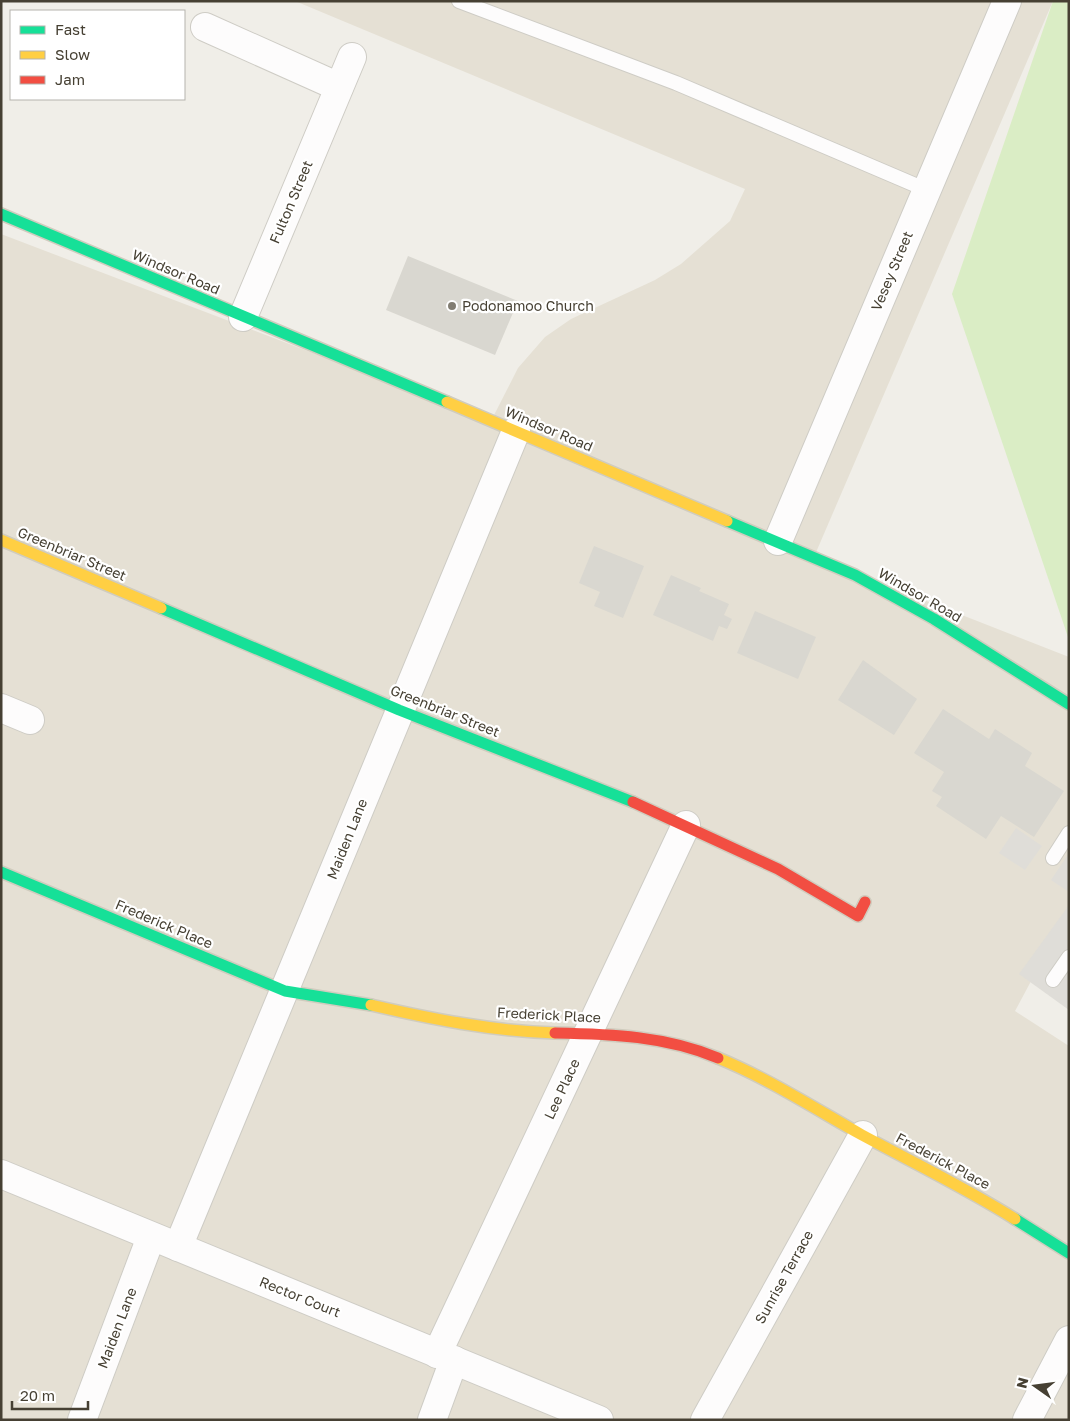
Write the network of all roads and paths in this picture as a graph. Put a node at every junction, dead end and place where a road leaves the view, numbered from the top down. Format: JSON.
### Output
{"nodes":[{"id":1,"x":459,"y":1,"type":"edge"},
{"id":2,"x":1007,"y":1,"type":"edge"},
{"id":3,"x":205,"y":27,"type":"dead end"},
{"id":4,"x":352,"y":57,"type":"dead end"},
{"id":5,"x":339,"y":87,"type":"junction"},
{"id":6,"x":927,"y":190,"type":"junction"},
{"id":7,"x":1,"y":214,"type":"edge"},
{"id":8,"x":243,"y":317,"type":"junction"},
{"id":9,"x":516,"y":431,"type":"junction"},
{"id":10,"x":1,"y":540,"type":"edge"},
{"id":11,"x":778,"y":541,"type":"junction"},
{"id":12,"x":1069,"y":704,"type":"edge"},
{"id":13,"x":1,"y":708,"type":"edge"},
{"id":14,"x":399,"y":710,"type":"junction"},
{"id":15,"x":30,"y":720,"type":"dead end"},
{"id":16,"x":686,"y":825,"type":"junction"},
{"id":17,"x":1069,"y":833,"type":"edge"},
{"id":18,"x":1053,"y":858,"type":"dead end"},
{"id":19,"x":1,"y":872,"type":"edge"},
{"id":20,"x":865,"y":902,"type":"dead end"},
{"id":21,"x":1069,"y":957,"type":"edge"},
{"id":22,"x":1053,"y":980,"type":"dead end"},
{"id":23,"x":285,"y":991,"type":"junction"},
{"id":24,"x":588,"y":1033,"type":"junction"},
{"id":25,"x":863,"y":1135,"type":"junction"},
{"id":26,"x":1,"y":1174,"type":"edge"},
{"id":27,"x":151,"y":1237,"type":"junction"},
{"id":28,"x":178,"y":1247,"type":"junction"},
{"id":29,"x":1069,"y":1253,"type":"edge"},
{"id":30,"x":1069,"y":1340,"type":"edge"},
{"id":31,"x":446,"y":1357,"type":"junction"},
{"id":32,"x":82,"y":1420,"type":"edge"},
{"id":33,"x":432,"y":1420,"type":"edge"},
{"id":34,"x":599,"y":1420,"type":"edge"},
{"id":35,"x":706,"y":1420,"type":"edge"},
{"id":36,"x":1027,"y":1420,"type":"edge"}],
"edges":[{"from":1,"to":6,"type":"lane"},
{"from":2,"to":6,"type":"street","name":"Vesey Street"},
{"from":3,"to":5,"type":"street"},
{"from":4,"to":5,"type":"street","name":"Fulton Street"},
{"from":5,"to":8,"type":"street","name":"Fulton Street"},
{"from":6,"to":11,"type":"street","name":"Vesey Street"},
{"from":7,"to":8,"type":"street","name":"Windsor Road"},
{"from":8,"to":9,"type":"street","name":"Windsor Road"},
{"from":9,"to":11,"type":"street","name":"Windsor Road"},
{"from":9,"to":14,"type":"street","name":"Maiden Lane"},
{"from":10,"to":14,"type":"street","name":"Greenbriar Street"},
{"from":11,"to":12,"type":"street","name":"Windsor Road"},
{"from":13,"to":15,"type":"street"},
{"from":14,"to":16,"type":"street","name":"Greenbriar Street"},
{"from":14,"to":23,"type":"street","name":"Maiden Lane"},
{"from":16,"to":20,"type":"street","name":"Greenbriar Street"},
{"from":16,"to":24,"type":"street","name":"Lee Place"},
{"from":17,"to":18,"type":"lane"},
{"from":19,"to":23,"type":"street","name":"Frederick Place"},
{"from":21,"to":22,"type":"lane"},
{"from":23,"to":24,"type":"street","name":"Frederick Place"},
{"from":23,"to":28,"type":"street","name":"Maiden Lane"},
{"from":24,"to":25,"type":"street","name":"Frederick Place"},
{"from":24,"to":31,"type":"street","name":"Lee Place"},
{"from":25,"to":29,"type":"street","name":"Frederick Place"},
{"from":25,"to":35,"type":"street","name":"Sunrise Terrace"},
{"from":26,"to":27,"type":"street","name":"Rector Court"},
{"from":27,"to":28,"type":"street","name":"Rector Court"},
{"from":27,"to":32,"type":"street","name":"Maiden Lane"},
{"from":28,"to":31,"type":"street","name":"Rector Court"},
{"from":30,"to":36,"type":"street"},
{"from":31,"to":33,"type":"street","name":"Lee Place"},
{"from":31,"to":34,"type":"street","name":"Rector Court"}]}
